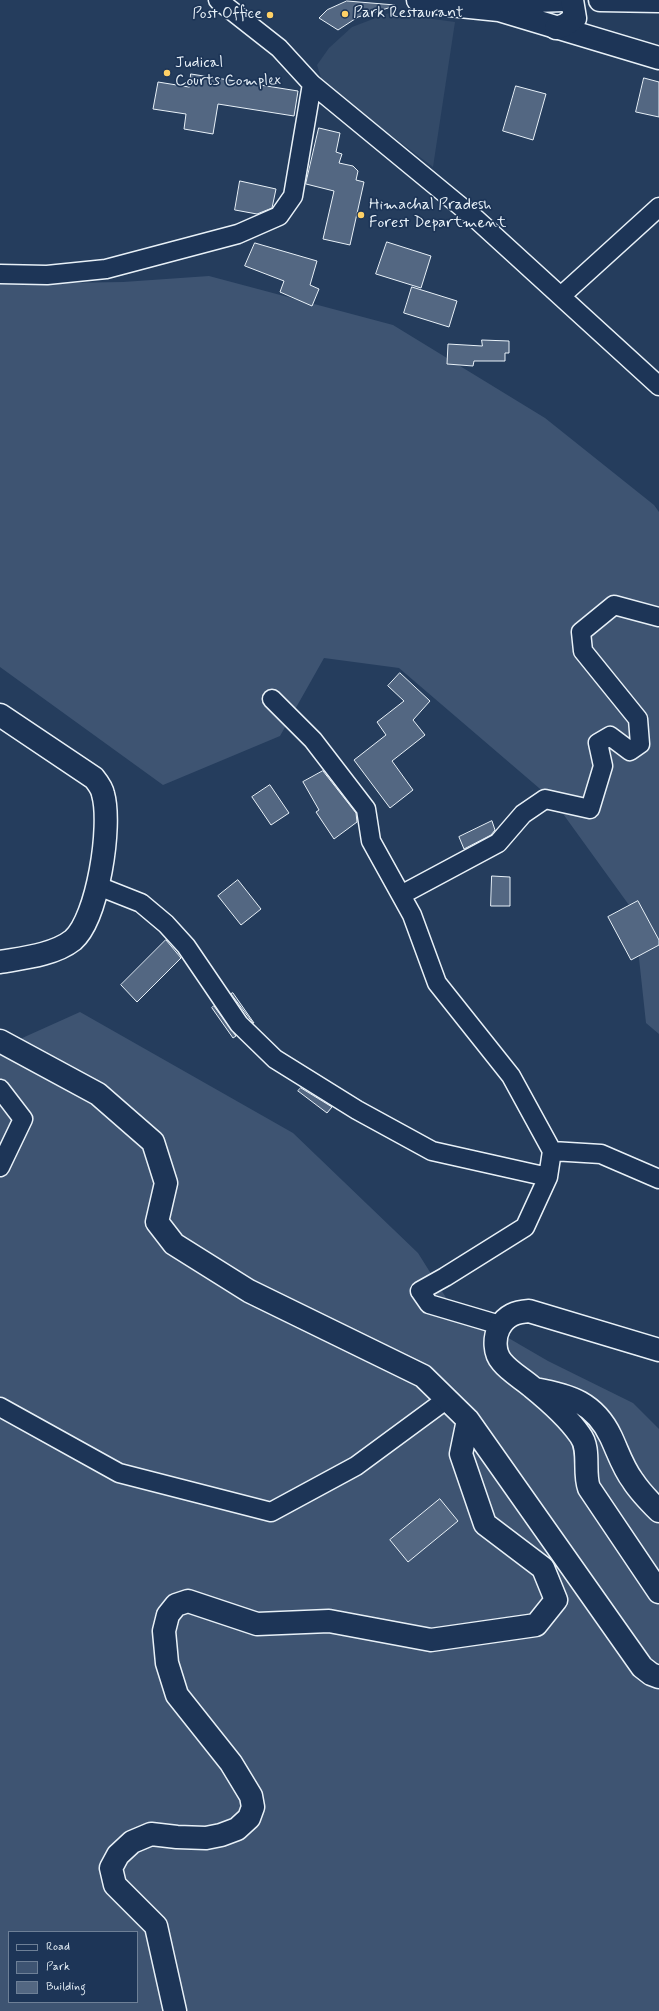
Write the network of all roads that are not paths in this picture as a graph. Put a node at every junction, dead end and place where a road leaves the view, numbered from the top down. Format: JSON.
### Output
{"nodes":[{"id":1,"x":218,"y":0,"type":"edge"},
{"id":2,"x":418,"y":0,"type":"edge"},
{"id":3,"x":564,"y":0,"type":"edge"},
{"id":4,"x":572,"y":0,"type":"edge"},
{"id":5,"x":600,"y":0,"type":"edge"},
{"id":6,"x":659,"y":1,"type":"edge"},
{"id":7,"x":499,"y":10,"type":"junction"},
{"id":8,"x":556,"y":28,"type":"junction"},
{"id":9,"x":659,"y":58,"type":"edge"},
{"id":10,"x":312,"y":84,"type":"junction"},
{"id":11,"x":659,"y":207,"type":"edge"},
{"id":12,"x":0,"y":274,"type":"edge"},
{"id":13,"x":561,"y":296,"type":"junction"},
{"id":14,"x":659,"y":386,"type":"edge"},
{"id":15,"x":659,"y":617,"type":"edge"},
{"id":16,"x":272,"y":699,"type":"dead end"},
{"id":17,"x":0,"y":715,"type":"edge"},
{"id":18,"x":98,"y":886,"type":"junction"},
{"id":19,"x":401,"y":895,"type":"junction"},
{"id":20,"x":0,"y":962,"type":"edge"},
{"id":21,"x":0,"y":1041,"type":"edge"},
{"id":22,"x":0,"y":1089,"type":"edge"},
{"id":23,"x":552,"y":1151,"type":"junction"},
{"id":24,"x":0,"y":1167,"type":"edge"},
{"id":25,"x":548,"y":1177,"type":"junction"},
{"id":26,"x":659,"y":1179,"type":"edge"},
{"id":27,"x":500,"y":1325,"type":"junction"},
{"id":28,"x":659,"y":1350,"type":"edge"},
{"id":29,"x":535,"y":1390,"type":"junction"},
{"id":30,"x":447,"y":1399,"type":"junction"},
{"id":31,"x":0,"y":1407,"type":"edge"},
{"id":32,"x":468,"y":1420,"type":"junction"},
{"id":33,"x":659,"y":1511,"type":"edge"},
{"id":34,"x":659,"y":1592,"type":"edge"},
{"id":35,"x":659,"y":1677,"type":"edge"},
{"id":36,"x":175,"y":2011,"type":"edge"}],
"edges":[{"from":1,"to":10,"type":"street"},
{"from":2,"to":7,"type":"main road"},
{"from":3,"to":7,"type":"main road"},
{"from":4,"to":8,"type":"main road"},
{"from":5,"to":6,"type":"main road"},
{"from":7,"to":8,"type":"main road"},
{"from":8,"to":9,"type":"main road"},
{"from":10,"to":12,"type":"street"},
{"from":10,"to":13,"type":"street"},
{"from":11,"to":13,"type":"street"},
{"from":13,"to":14,"type":"street"},
{"from":15,"to":19,"type":"street"},
{"from":16,"to":19,"type":"street"},
{"from":17,"to":18,"type":"main road"},
{"from":18,"to":20,"type":"main road"},
{"from":18,"to":25,"type":"street"},
{"from":19,"to":23,"type":"street"},
{"from":21,"to":30,"type":"main road"},
{"from":22,"to":24,"type":"street"},
{"from":23,"to":25,"type":"street"},
{"from":23,"to":26,"type":"street"},
{"from":25,"to":27,"type":"street"},
{"from":27,"to":28,"type":"main road"},
{"from":27,"to":29,"type":"main road"},
{"from":29,"to":33,"type":"main road"},
{"from":29,"to":34,"type":"main road"},
{"from":30,"to":31,"type":"street"},
{"from":30,"to":32,"type":"main road"},
{"from":32,"to":35,"type":"main road"},
{"from":32,"to":36,"type":"main road"}]}
